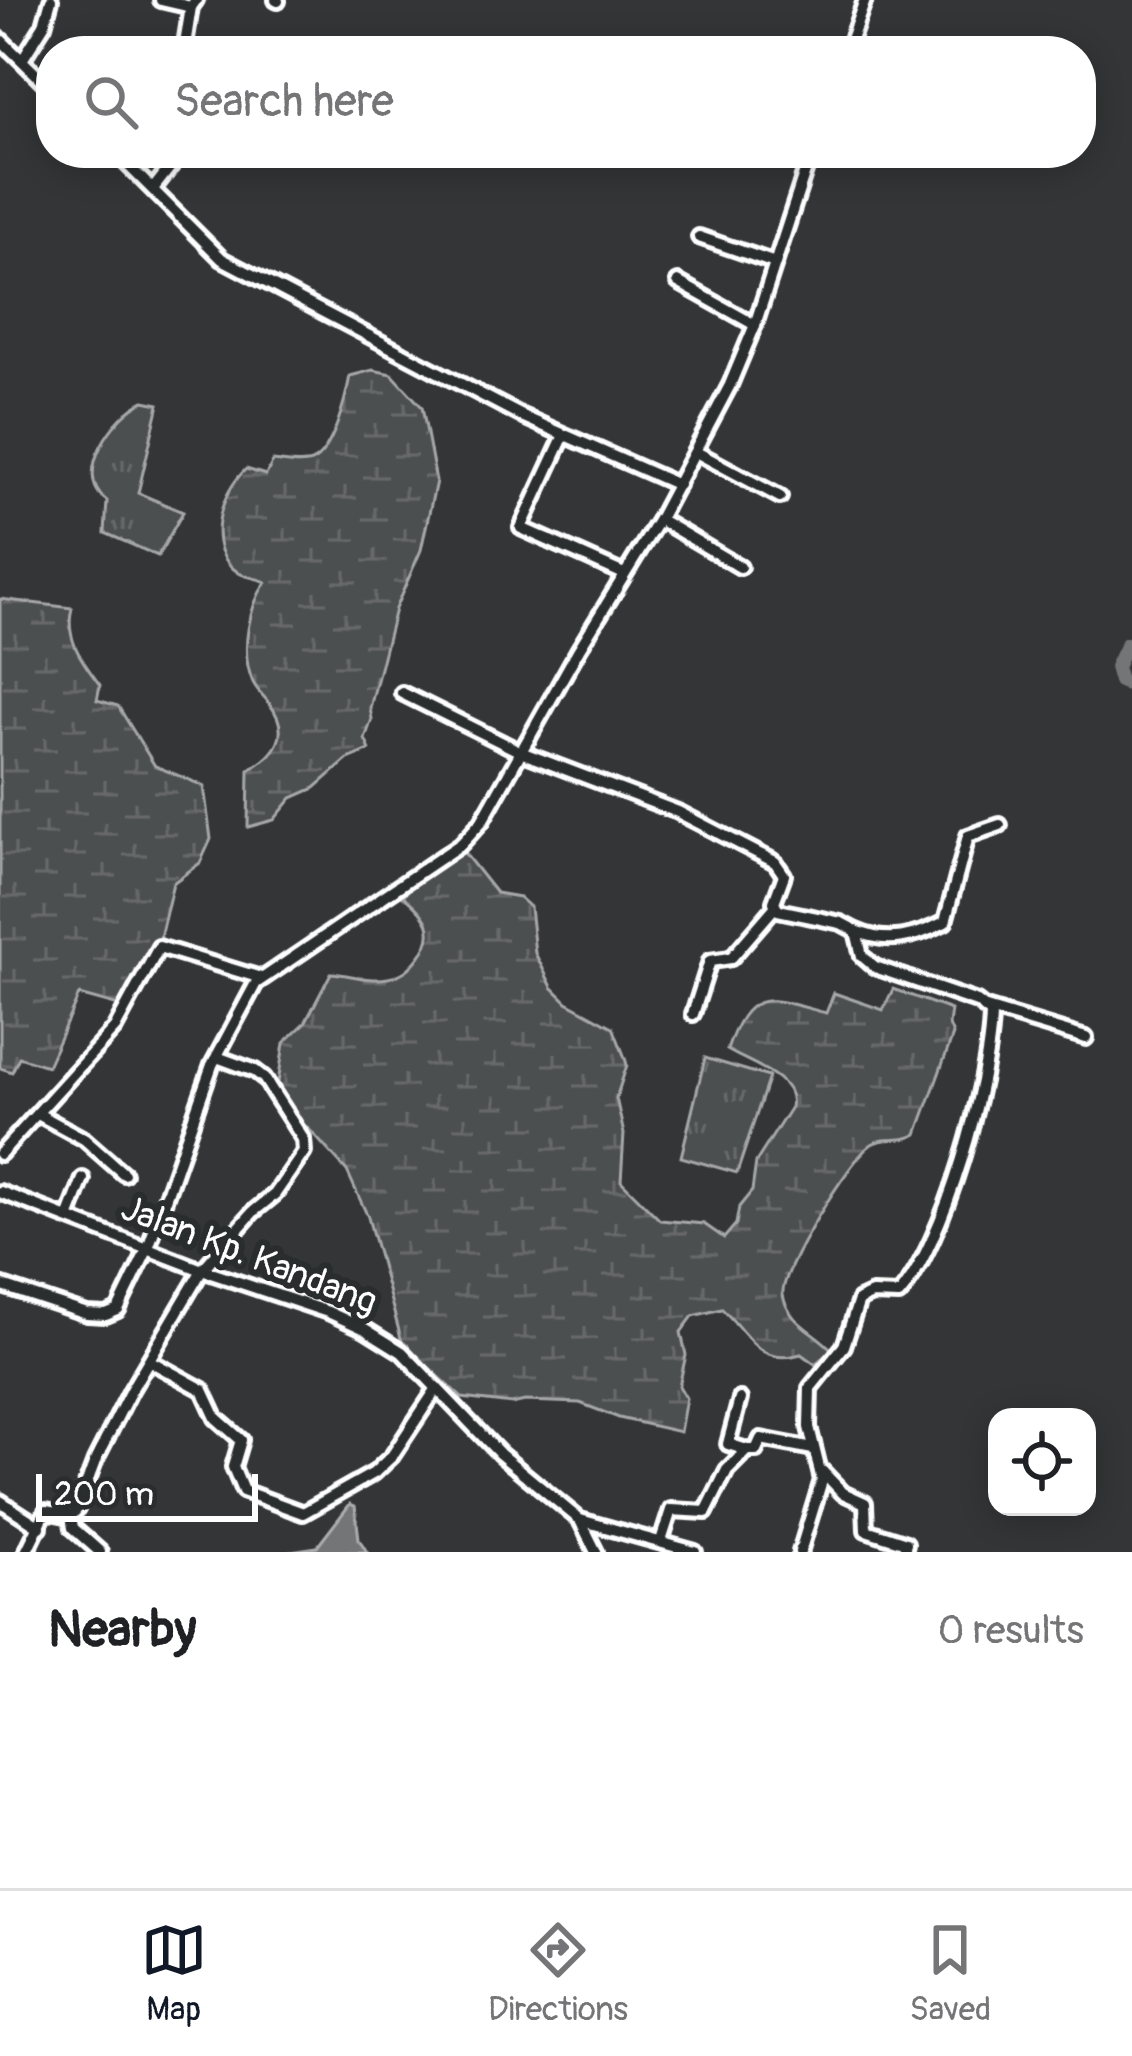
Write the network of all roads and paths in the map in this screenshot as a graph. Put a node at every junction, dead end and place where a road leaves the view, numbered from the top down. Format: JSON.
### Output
{"nodes":[{"id":1,"x":51,"y":0,"type":"edge"},
{"id":2,"x":161,"y":0,"type":"edge"},
{"id":3,"x":865,"y":0,"type":"edge"},
{"id":4,"x":194,"y":4,"type":"edge"},
{"id":5,"x":37,"y":36,"type":"edge"},
{"id":6,"x":187,"y":36,"type":"edge"},
{"id":7,"x":852,"y":36,"type":"edge"},
{"id":8,"x":36,"y":38,"type":"edge"},
{"id":9,"x":0,"y":39,"type":"edge"},
{"id":10,"x":22,"y":60,"type":"junction"},
{"id":11,"x":36,"y":74,"type":"edge"},
{"id":12,"x":133,"y":168,"type":"edge"},
{"id":13,"x":170,"y":168,"type":"edge"},
{"id":14,"x":806,"y":168,"type":"edge"},
{"id":15,"x":153,"y":189,"type":"junction"},
{"id":16,"x":699,"y":237,"type":"dead end"},
{"id":17,"x":775,"y":263,"type":"junction"},
{"id":18,"x":678,"y":281,"type":"dead end"},
{"id":19,"x":755,"y":326,"type":"junction"},
{"id":20,"x":564,"y":435,"type":"junction"},
{"id":21,"x":696,"y":452,"type":"junction"},
{"id":22,"x":678,"y":485,"type":"junction"},
{"id":23,"x":780,"y":497,"type":"dead end"},
{"id":24,"x":659,"y":519,"type":"junction"},
{"id":25,"x":740,"y":567,"type":"dead end"},
{"id":26,"x":625,"y":574,"type":"junction"},
{"id":27,"x":402,"y":693,"type":"dead end"},
{"id":28,"x":523,"y":752,"type":"junction"},
{"id":29,"x":1000,"y":825,"type":"dead end"},
{"id":30,"x":775,"y":908,"type":"junction"},
{"id":31,"x":856,"y":931,"type":"junction"},
{"id":32,"x":261,"y":978,"type":"junction"},
{"id":33,"x":986,"y":1008,"type":"junction"},
{"id":34,"x":693,"y":1014,"type":"dead end"},
{"id":35,"x":1086,"y":1039,"type":"dead end"},
{"id":36,"x":217,"y":1057,"type":"junction"},
{"id":37,"x":38,"y":1114,"type":"junction"},
{"id":38,"x":0,"y":1154,"type":"edge"},
{"id":39,"x":124,"y":1174,"type":"dead end"},
{"id":40,"x":83,"y":1179,"type":"dead end"},
{"id":41,"x":0,"y":1192,"type":"edge"},
{"id":42,"x":68,"y":1218,"type":"junction"},
{"id":43,"x":148,"y":1248,"type":"junction"},
{"id":44,"x":202,"y":1270,"type":"junction"},
{"id":45,"x":0,"y":1285,"type":"edge"},
{"id":46,"x":150,"y":1361,"type":"junction"},
{"id":47,"x":436,"y":1388,"type":"junction"},
{"id":48,"x":740,"y":1399,"type":"dead end"},
{"id":49,"x":813,"y":1449,"type":"junction"},
{"id":50,"x":747,"y":1450,"type":"junction"},
{"id":51,"x":822,"y":1471,"type":"junction"},
{"id":52,"x":0,"y":1502,"type":"edge"},
{"id":53,"x":71,"y":1516,"type":"junction"},
{"id":54,"x":580,"y":1520,"type":"junction"},
{"id":55,"x":40,"y":1527,"type":"junction"},
{"id":56,"x":662,"y":1541,"type":"junction"},
{"id":57,"x":26,"y":1552,"type":"edge"},
{"id":58,"x":100,"y":1552,"type":"edge"},
{"id":59,"x":596,"y":1552,"type":"edge"},
{"id":60,"x":695,"y":1552,"type":"edge"},
{"id":61,"x":800,"y":1552,"type":"edge"},
{"id":62,"x":904,"y":1552,"type":"edge"}],
"edges":[{"from":1,"to":5,"type":"street"},
{"from":2,"to":4,"type":"street"},
{"from":3,"to":7,"type":"street"},
{"from":4,"to":6,"type":"street"},
{"from":8,"to":10,"type":"street"},
{"from":9,"to":10,"type":"street"},
{"from":10,"to":11,"type":"street"},
{"from":12,"to":15,"type":"street"},
{"from":13,"to":15,"type":"street"},
{"from":14,"to":17,"type":"street"},
{"from":15,"to":20,"type":"street"},
{"from":16,"to":17,"type":"street"},
{"from":17,"to":19,"type":"street"},
{"from":18,"to":19,"type":"street"},
{"from":19,"to":21,"type":"street"},
{"from":20,"to":22,"type":"street"},
{"from":20,"to":26,"type":"street"},
{"from":21,"to":22,"type":"street"},
{"from":21,"to":23,"type":"street"},
{"from":22,"to":24,"type":"street"},
{"from":24,"to":25,"type":"street"},
{"from":24,"to":26,"type":"street"},
{"from":26,"to":28,"type":"street"},
{"from":27,"to":28,"type":"street"},
{"from":28,"to":30,"type":"street"},
{"from":28,"to":32,"type":"street"},
{"from":29,"to":31,"type":"street"},
{"from":30,"to":31,"type":"street"},
{"from":30,"to":34,"type":"street"},
{"from":31,"to":33,"type":"street"},
{"from":32,"to":36,"type":"street"},
{"from":32,"to":37,"type":"street"},
{"from":33,"to":35,"type":"street"},
{"from":33,"to":49,"type":"street"},
{"from":36,"to":43,"type":"street"},
{"from":36,"to":44,"type":"street"},
{"from":37,"to":38,"type":"street"},
{"from":37,"to":39,"type":"street"},
{"from":40,"to":42,"type":"street"},
{"from":41,"to":42,"type":"street","name":"Jalan Kp. Kandang"},
{"from":42,"to":43,"type":"street","name":"Jalan Kp. Kandang"},
{"from":43,"to":44,"type":"street","name":"Jalan Kp. Kandang"},
{"from":43,"to":45,"type":"street"},
{"from":44,"to":46,"type":"street"},
{"from":44,"to":47,"type":"street","name":"Jalan Kp. Kandang"},
{"from":46,"to":47,"type":"street"},
{"from":46,"to":53,"type":"street"},
{"from":47,"to":54,"type":"street","name":"Jalan Kp. Kandang"},
{"from":48,"to":50,"type":"street"},
{"from":49,"to":50,"type":"street"},
{"from":49,"to":51,"type":"street"},
{"from":50,"to":56,"type":"street"},
{"from":51,"to":61,"type":"street"},
{"from":51,"to":62,"type":"street"},
{"from":52,"to":55,"type":"street"},
{"from":53,"to":55,"type":"street"},
{"from":53,"to":58,"type":"street"},
{"from":54,"to":56,"type":"street","name":"Jalan Kp. Kandang"},
{"from":54,"to":59,"type":"street"},
{"from":55,"to":57,"type":"street"},
{"from":56,"to":60,"type":"street","name":"Jalan Kp. Kandang"}]}
